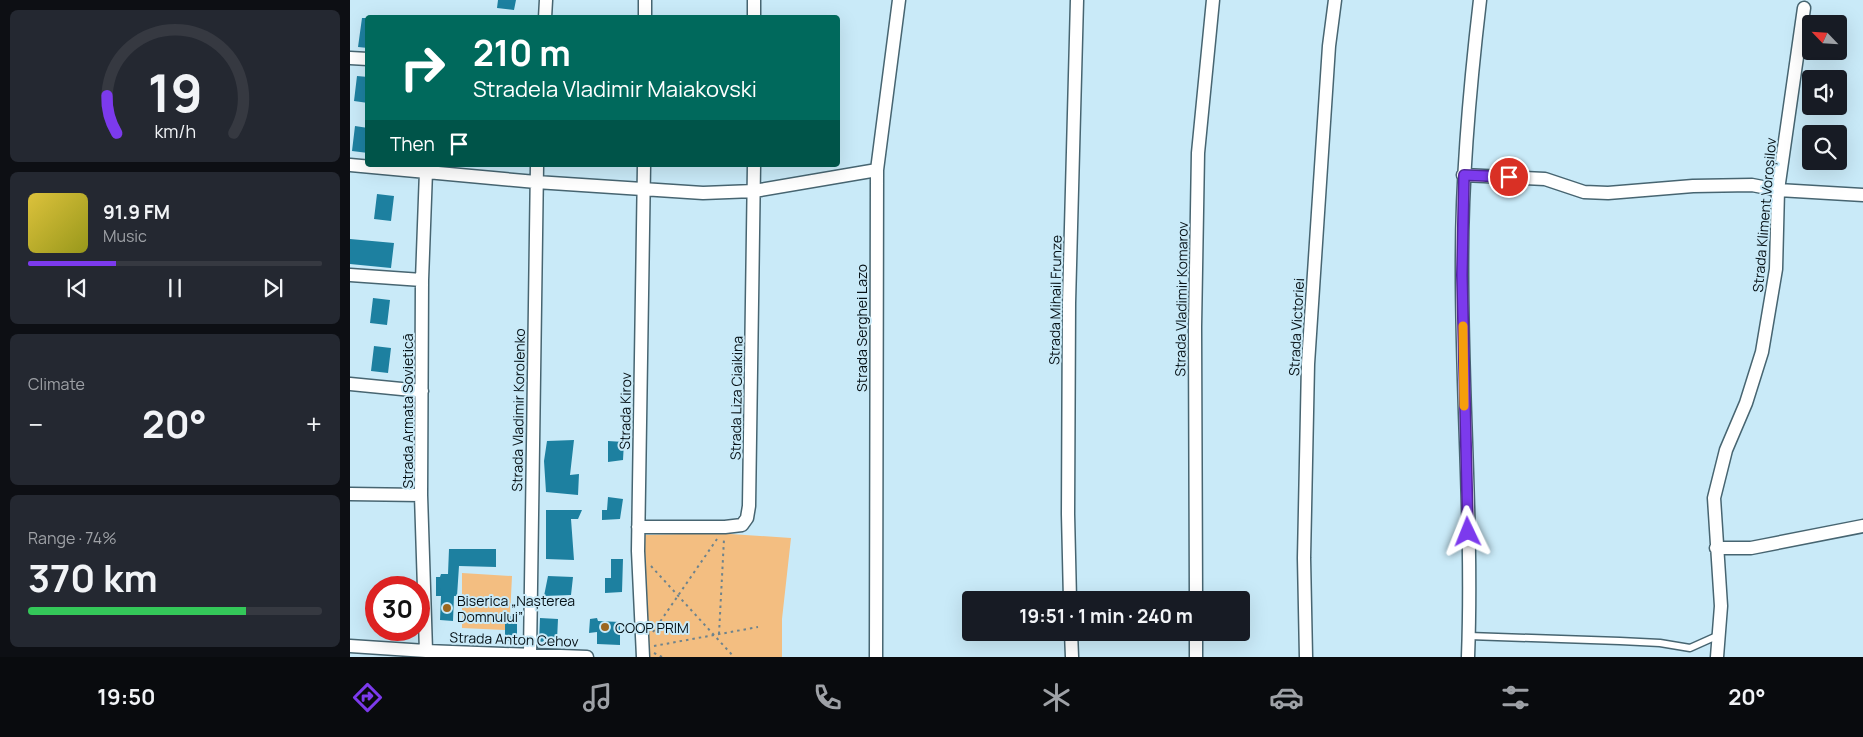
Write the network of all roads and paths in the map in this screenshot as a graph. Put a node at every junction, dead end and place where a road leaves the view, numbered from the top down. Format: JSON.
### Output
{"nodes":[{"id":1,"x":546,"y":0,"type":"edge"},
{"id":2,"x":645,"y":0,"type":"edge"},
{"id":3,"x":754,"y":0,"type":"edge"},
{"id":4,"x":899,"y":0,"type":"edge"},
{"id":5,"x":1077,"y":0,"type":"edge"},
{"id":6,"x":1213,"y":0,"type":"edge"},
{"id":7,"x":1335,"y":0,"type":"edge"},
{"id":8,"x":1480,"y":0,"type":"edge"},
{"id":9,"x":1804,"y":8,"type":"dead end"},
{"id":10,"x":545,"y":15,"type":"edge"},
{"id":11,"x":645,"y":15,"type":"edge"},
{"id":12,"x":754,"y":15,"type":"edge"},
{"id":13,"x":350,"y":58,"type":"edge"},
{"id":14,"x":365,"y":59,"type":"edge"},
{"id":15,"x":350,"y":165,"type":"edge"},
{"id":16,"x":365,"y":166,"type":"edge"},
{"id":17,"x":375,"y":167,"type":"edge"},
{"id":18,"x":537,"y":167,"type":"edge"},
{"id":19,"x":644,"y":167,"type":"edge"},
{"id":20,"x":754,"y":167,"type":"edge"},
{"id":21,"x":877,"y":170,"type":"junction"},
{"id":22,"x":426,"y":171,"type":"junction"},
{"id":23,"x":1464,"y":175,"type":"junction"},
{"id":24,"x":536,"y":182,"type":"junction"},
{"id":25,"x":644,"y":189,"type":"junction"},
{"id":26,"x":1778,"y":190,"type":"junction"},
{"id":27,"x":754,"y":191,"type":"junction"},
{"id":28,"x":1863,"y":195,"type":"edge"},
{"id":29,"x":350,"y":275,"type":"edge"},
{"id":30,"x":422,"y":280,"type":"junction"},
{"id":31,"x":350,"y":384,"type":"edge"},
{"id":32,"x":422,"y":391,"type":"junction"},
{"id":33,"x":350,"y":494,"type":"edge"},
{"id":34,"x":421,"y":495,"type":"junction"},
{"id":35,"x":1863,"y":526,"type":"edge"},
{"id":36,"x":638,"y":527,"type":"junction"},
{"id":37,"x":725,"y":527,"type":"junction"},
{"id":38,"x":1716,"y":548,"type":"junction"},
{"id":39,"x":638,"y":551,"type":"junction"},
{"id":40,"x":1070,"y":591,"type":"edge"},
{"id":41,"x":1196,"y":591,"type":"edge"},
{"id":42,"x":678,"y":596,"type":"junction"},
{"id":43,"x":758,"y":627,"type":"dead end"},
{"id":44,"x":719,"y":634,"type":"junction"},
{"id":45,"x":1720,"y":635,"type":"junction"},
{"id":46,"x":1469,"y":636,"type":"junction"},
{"id":47,"x":1071,"y":641,"type":"edge"},
{"id":48,"x":1196,"y":641,"type":"edge"},
{"id":49,"x":350,"y":646,"type":"edge"},
{"id":50,"x":426,"y":651,"type":"junction"},
{"id":51,"x":642,"y":653,"type":"edge"},
{"id":52,"x":530,"y":655,"type":"junction"},
{"id":53,"x":587,"y":657,"type":"edge"},
{"id":54,"x":734,"y":657,"type":"edge"},
{"id":55,"x":876,"y":657,"type":"edge"},
{"id":56,"x":1072,"y":657,"type":"edge"},
{"id":57,"x":1196,"y":657,"type":"edge"},
{"id":58,"x":1306,"y":657,"type":"edge"},
{"id":59,"x":1468,"y":657,"type":"edge"},
{"id":60,"x":1717,"y":657,"type":"edge"}],
"edges":[{"from":1,"to":10,"type":"street"},
{"from":2,"to":11,"type":"street"},
{"from":3,"to":12,"type":"street"},
{"from":4,"to":21,"type":"street","name":"Strada Serghei Lazo"},
{"from":5,"to":40,"type":"street","name":"Strada Mihail Frunze"},
{"from":6,"to":41,"type":"street","name":"Strada Vladimir Komarov"},
{"from":7,"to":58,"type":"street","name":"Strada Victoriei"},
{"from":8,"to":23,"type":"street"},
{"from":9,"to":26,"type":"street","name":"Strada Kliment Voroșilov"},
{"from":13,"to":14,"type":"street"},
{"from":15,"to":16,"type":"street"},
{"from":17,"to":22,"type":"street"},
{"from":18,"to":24,"type":"street","name":"Strada Vladimir Korolenko"},
{"from":19,"to":25,"type":"street","name":"Strada Kirov"},
{"from":20,"to":27,"type":"street","name":"Strada Liza Ciaikina"},
{"from":21,"to":27,"type":"street"},
{"from":21,"to":55,"type":"street","name":"Strada Serghei Lazo"},
{"from":22,"to":24,"type":"street"},
{"from":22,"to":30,"type":"street","name":"Strada Armata Sovietică"},
{"from":23,"to":26,"type":"street"},
{"from":23,"to":46,"type":"street"},
{"from":24,"to":25,"type":"street"},
{"from":24,"to":52,"type":"street","name":"Strada Vladimir Korolenko"},
{"from":25,"to":27,"type":"street"},
{"from":25,"to":36,"type":"street","name":"Strada Kirov"},
{"from":26,"to":28,"type":"street"},
{"from":26,"to":38,"type":"street","name":"Strada Kliment Voroșilov"},
{"from":27,"to":37,"type":"street","name":"Strada Liza Ciaikina"},
{"from":29,"to":30,"type":"street"},
{"from":30,"to":32,"type":"street","name":"Strada Armata Sovietică"},
{"from":31,"to":32,"type":"street"},
{"from":32,"to":34,"type":"street","name":"Strada Armata Sovietică"},
{"from":33,"to":34,"type":"street"},
{"from":34,"to":50,"type":"street","name":"Strada Armata Sovietică"},
{"from":35,"to":38,"type":"street"},
{"from":36,"to":37,"type":"street","name":"Strada Liza Ciaikina"},
{"from":36,"to":39,"type":"street","name":"Strada Kirov"},
{"from":37,"to":42,"type":"path"},
{"from":37,"to":44,"type":"path"},
{"from":38,"to":45,"type":"street","name":"Strada Kliment Voroșilov"},
{"from":39,"to":42,"type":"path"},
{"from":39,"to":51,"type":"street","name":"Strada Kirov"},
{"from":42,"to":51,"type":"path"},
{"from":42,"to":54,"type":"path"},
{"from":43,"to":44,"type":"path"},
{"from":44,"to":51,"type":"path"},
{"from":45,"to":46,"type":"lane"},
{"from":45,"to":60,"type":"street","name":"Strada Kliment Voroșilov"},
{"from":46,"to":59,"type":"street"},
{"from":47,"to":56,"type":"street"},
{"from":48,"to":57,"type":"street"},
{"from":49,"to":50,"type":"street","name":"Strada Anton Cehov"},
{"from":50,"to":52,"type":"street","name":"Strada Anton Cehov"},
{"from":52,"to":53,"type":"street","name":"Strada Anton Cehov"}]}
